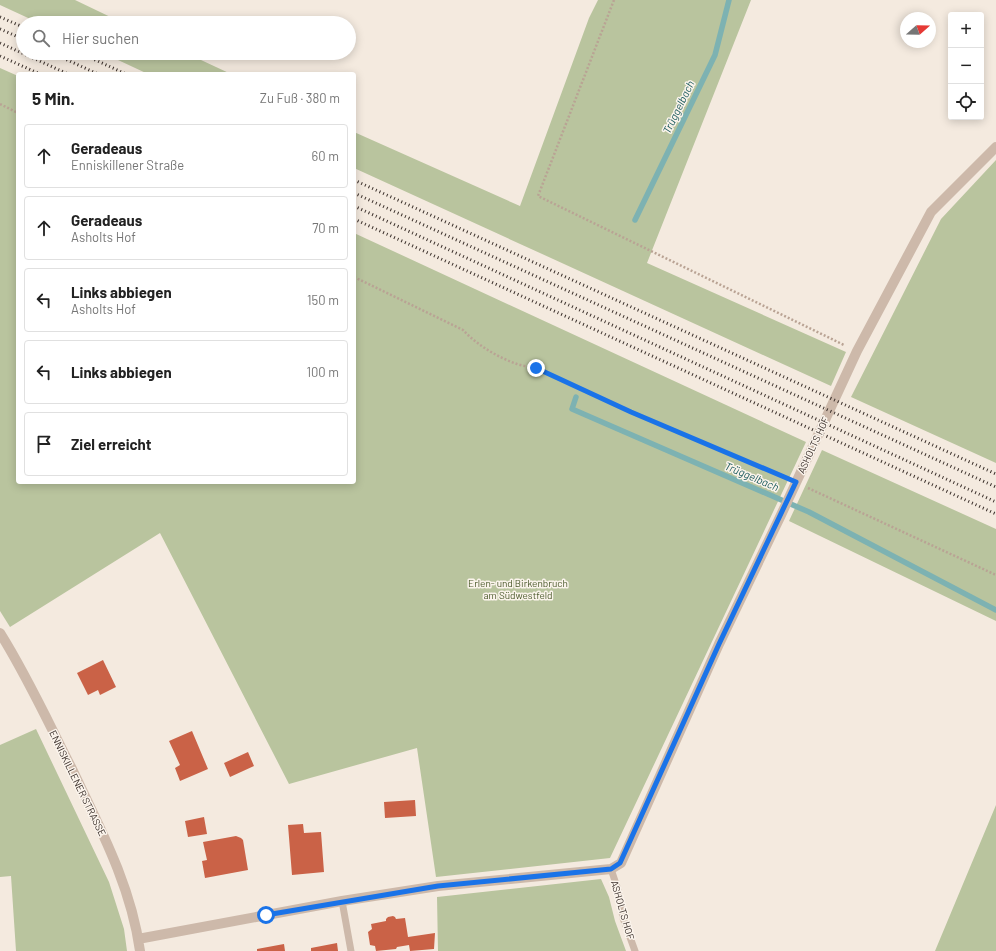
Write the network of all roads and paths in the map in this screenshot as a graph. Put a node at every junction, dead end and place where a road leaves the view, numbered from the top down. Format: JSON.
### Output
{"nodes":[{"id":1,"x":614,"y":0,"type":"edge"},
{"id":2,"x":0,"y":104,"type":"edge"},
{"id":3,"x":16,"y":112,"type":"edge"},
{"id":4,"x":996,"y":147,"type":"edge"},
{"id":5,"x":356,"y":278,"type":"edge"},
{"id":6,"x":857,"y":351,"type":"junction"},
{"id":7,"x":796,"y":482,"type":"junction"},
{"id":8,"x":996,"y":575,"type":"edge"},
{"id":9,"x":0,"y":633,"type":"edge"},
{"id":10,"x":611,"y":869,"type":"junction"},
{"id":11,"x":342,"y":901,"type":"junction"},
{"id":12,"x":138,"y":939,"type":"junction"},
{"id":13,"x":140,"y":951,"type":"edge"},
{"id":14,"x":351,"y":951,"type":"edge"},
{"id":15,"x":635,"y":951,"type":"edge"}],
"edges":[{"from":1,"to":6,"type":"path"},
{"from":2,"to":3,"type":"path"},
{"from":4,"to":6,"type":"street","name":"ASHOLTS HOF"},
{"from":5,"to":7,"type":"path"},
{"from":6,"to":7,"type":"street","name":"ASHOLTS HOF"},
{"from":7,"to":8,"type":"path"},
{"from":7,"to":10,"type":"street","name":"ASHOLTS HOF"},
{"from":9,"to":12,"type":"street","name":"ENNISKILLENER STRASSE"},
{"from":10,"to":11,"type":"street","name":"ASHOLTS HOF"},
{"from":10,"to":15,"type":"lane","name":"ASHOLTS HOF"},
{"from":11,"to":12,"type":"street"},
{"from":11,"to":14,"type":"lane"},
{"from":12,"to":13,"type":"street","name":"ENNISKILLENER STRASSE"}]}
